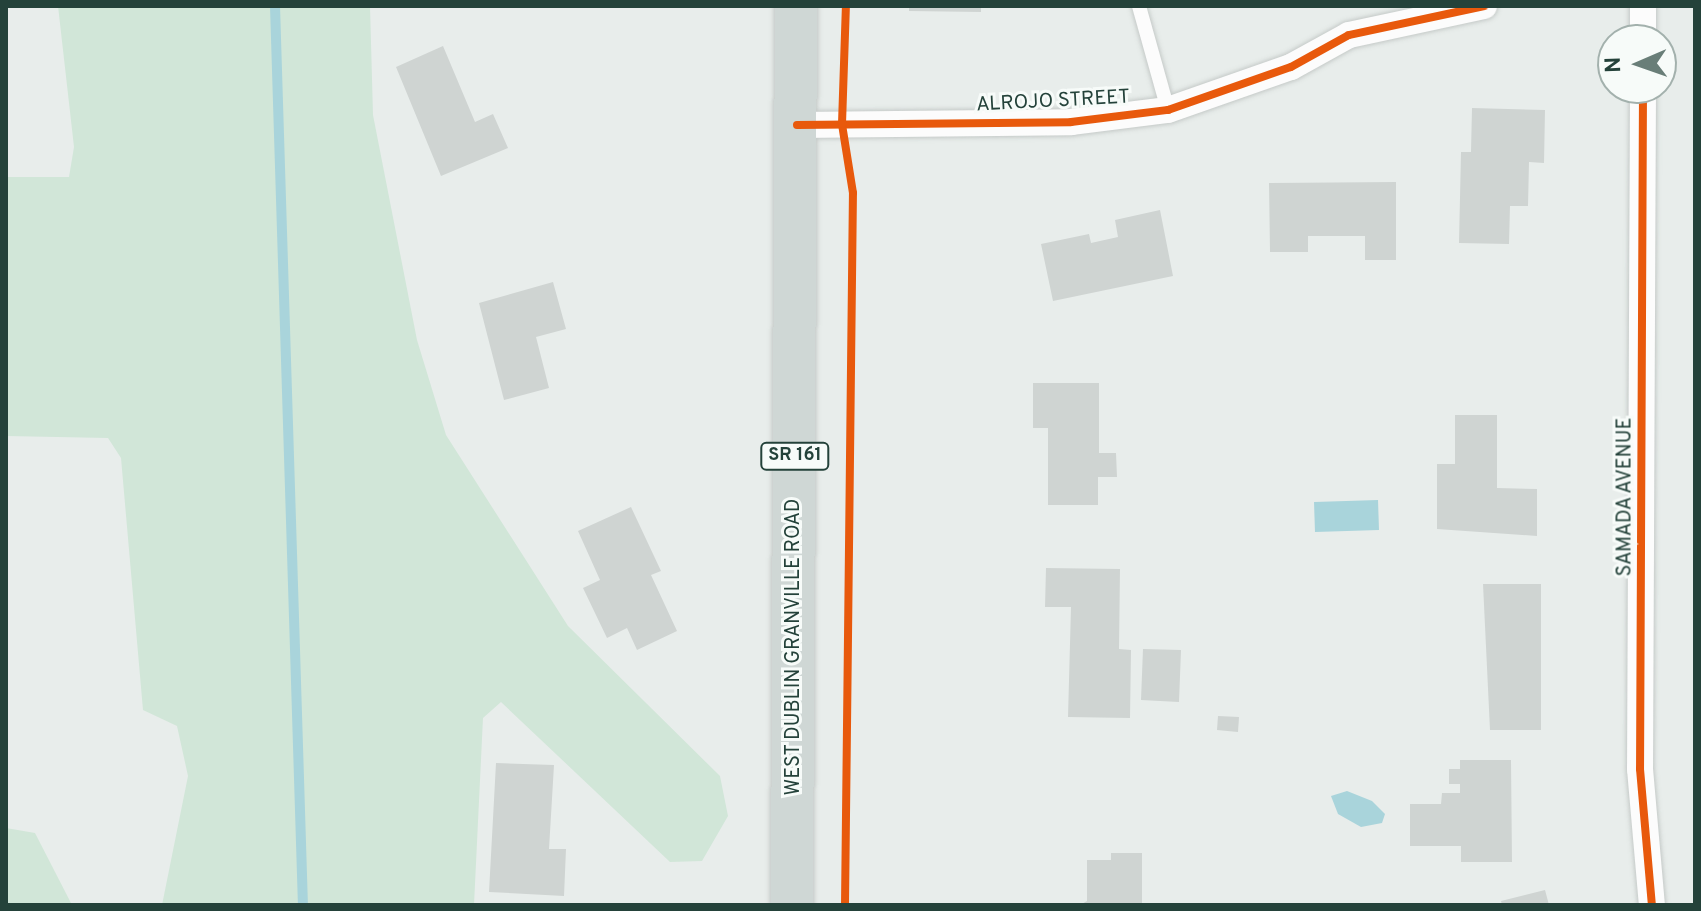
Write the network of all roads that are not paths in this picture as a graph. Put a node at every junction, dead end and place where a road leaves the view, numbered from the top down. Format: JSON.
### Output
{"nodes":[{"id":1,"x":796,"y":6,"type":"edge"},
{"id":2,"x":1139,"y":6,"type":"edge"},
{"id":3,"x":1484,"y":6,"type":"edge"},
{"id":4,"x":1643,"y":104,"type":"edge"},
{"id":5,"x":1168,"y":110,"type":"junction"},
{"id":6,"x":797,"y":125,"type":"junction"},
{"id":7,"x":792,"y":905,"type":"edge"},
{"id":8,"x":1652,"y":905,"type":"edge"}],
"edges":[{"from":1,"to":6,"type":"main road","name":"WEST DUBLIN GRANVILLE ROAD","number":"SR 161"},
{"from":2,"to":5,"type":"lane"},
{"from":3,"to":5,"type":"street","name":"ALROJO STREET"},
{"from":4,"to":8,"type":"street","name":"SAMADA AVENUE"},
{"from":5,"to":6,"type":"street","name":"ALROJO STREET"},
{"from":6,"to":7,"type":"main road","name":"WEST DUBLIN GRANVILLE ROAD","number":"SR 161"}]}
